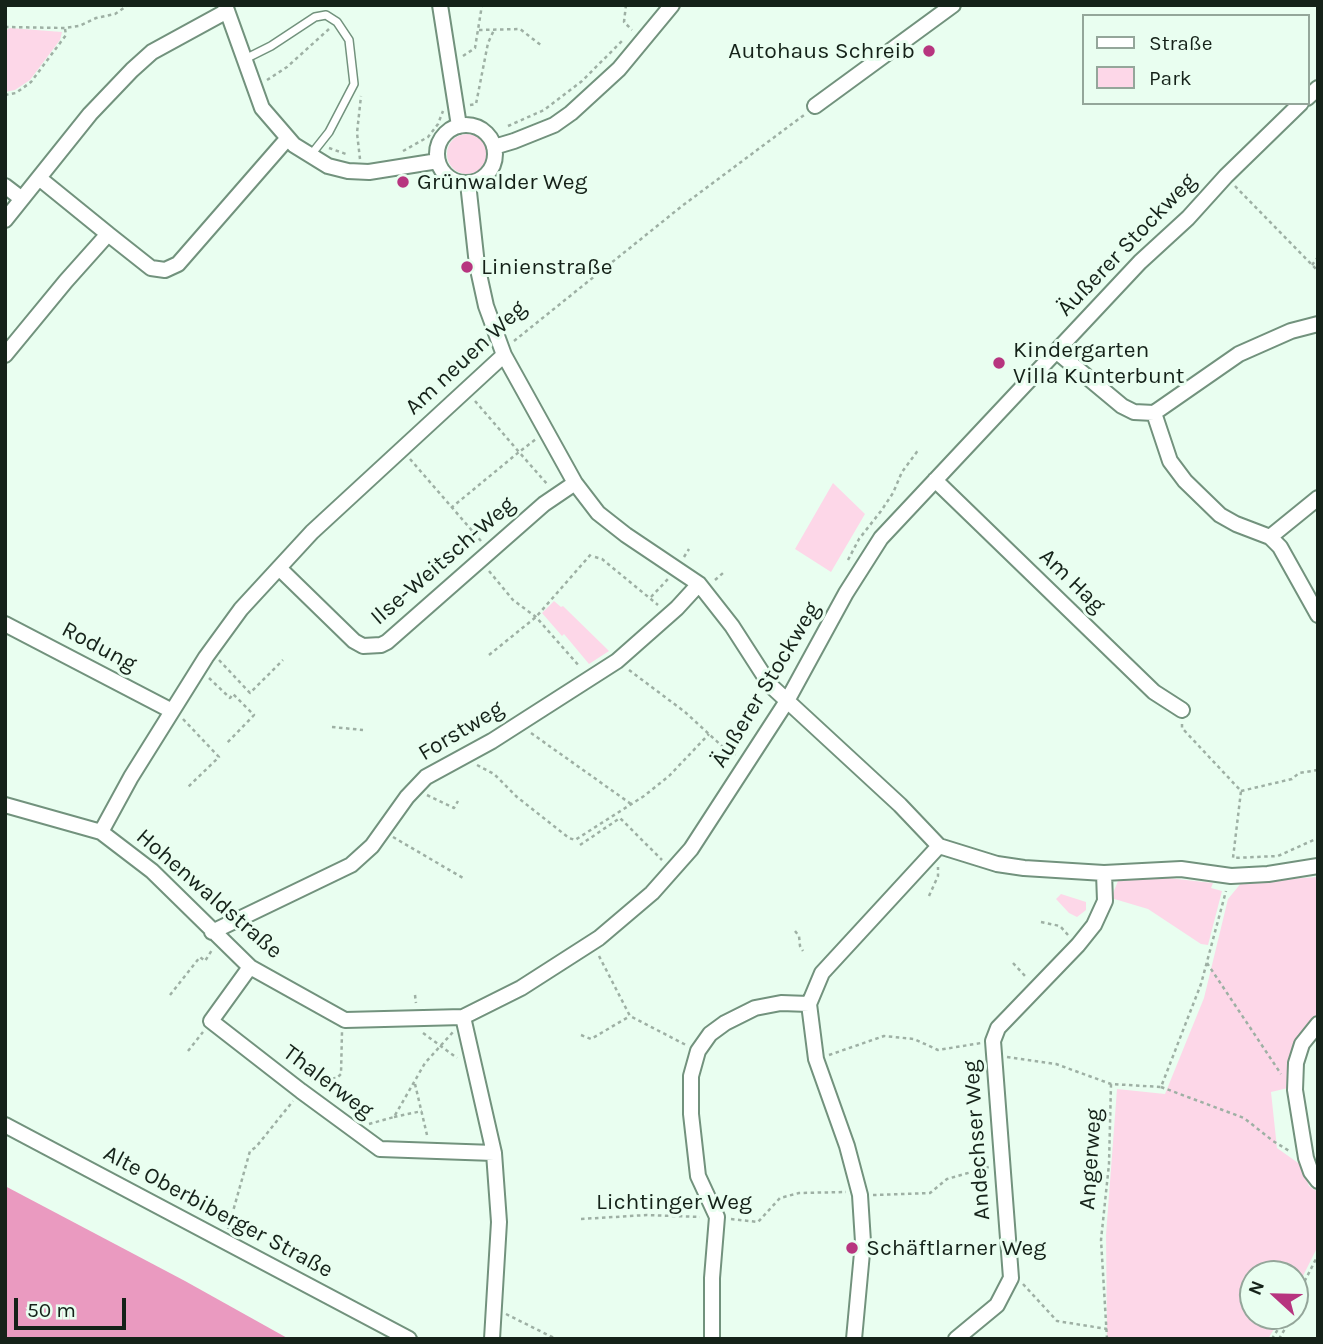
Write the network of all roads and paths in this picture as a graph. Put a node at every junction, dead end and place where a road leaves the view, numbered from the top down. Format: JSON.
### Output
{"nodes":[{"id":1,"x":128,"y":5,"type":"edge"},
{"id":2,"x":440,"y":5,"type":"edge"},
{"id":3,"x":482,"y":5,"type":"edge"},
{"id":4,"x":625,"y":5,"type":"edge"},
{"id":5,"x":672,"y":5,"type":"edge"},
{"id":6,"x":953,"y":5,"type":"edge"},
{"id":7,"x":226,"y":8,"type":"edge"},
{"id":8,"x":337,"y":22,"type":"junction"},
{"id":9,"x":639,"y":22,"type":"dead end"},
{"id":10,"x":5,"y":27,"type":"edge"},
{"id":11,"x":65,"y":28,"type":"junction"},
{"id":12,"x":480,"y":30,"type":"junction"},
{"id":13,"x":494,"y":30,"type":"junction"},
{"id":14,"x":623,"y":39,"type":"dead end"},
{"id":15,"x":542,"y":46,"type":"dead end"},
{"id":16,"x":463,"y":56,"type":"dead end"},
{"id":17,"x":244,"y":59,"type":"junction"},
{"id":18,"x":264,"y":82,"type":"dead end"},
{"id":19,"x":354,"y":85,"type":"junction"},
{"id":20,"x":5,"y":95,"type":"edge"},
{"id":21,"x":476,"y":103,"type":"dead end"},
{"id":22,"x":1299,"y":105,"type":"edge"},
{"id":23,"x":815,"y":106,"type":"joint"},
{"id":24,"x":459,"y":126,"type":"junction"},
{"id":25,"x":508,"y":126,"type":"dead end"},
{"id":26,"x":287,"y":139,"type":"junction"},
{"id":27,"x":494,"y":147,"type":"junction"},
{"id":28,"x":310,"y":157,"type":"junction"},
{"id":29,"x":360,"y":159,"type":"dead end"},
{"id":30,"x":438,"y":161,"type":"junction"},
{"id":31,"x":1226,"y":176,"type":"junction"},
{"id":32,"x":39,"y":178,"type":"junction"},
{"id":33,"x":468,"y":183,"type":"junction"},
{"id":34,"x":5,"y":186,"type":"edge"},
{"id":35,"x":22,"y":199,"type":"junction"},
{"id":36,"x":5,"y":220,"type":"edge"},
{"id":37,"x":108,"y":234,"type":"junction"},
{"id":38,"x":1318,"y":257,"type":"edge"},
{"id":39,"x":1312,"y":265,"type":"junction"},
{"id":40,"x":1318,"y":271,"type":"edge"},
{"id":41,"x":1318,"y":324,"type":"edge"},
{"id":42,"x":1056,"y":351,"type":"junction"},
{"id":43,"x":5,"y":355,"type":"edge"},
{"id":44,"x":504,"y":355,"type":"junction"},
{"id":45,"x":467,"y":390,"type":"junction"},
{"id":46,"x":1154,"y":413,"type":"junction"},
{"id":47,"x":547,"y":430,"type":"junction"},
{"id":48,"x":401,"y":449,"type":"junction"},
{"id":49,"x":519,"y":452,"type":"junction"},
{"id":50,"x":935,"y":480,"type":"junction"},
{"id":51,"x":575,"y":483,"type":"junction"},
{"id":52,"x":557,"y":495,"type":"junction"},
{"id":53,"x":1318,"y":498,"type":"edge"},
{"id":54,"x":451,"y":508,"type":"junction"},
{"id":55,"x":1270,"y":537,"type":"junction"},
{"id":56,"x":592,"y":553,"type":"dead end"},
{"id":57,"x":485,"y":556,"type":"junction"},
{"id":58,"x":595,"y":557,"type":"dead end"},
{"id":59,"x":279,"y":568,"type":"junction"},
{"id":60,"x":699,"y":584,"type":"junction"},
{"id":61,"x":1318,"y":615,"type":"edge"},
{"id":62,"x":668,"y":616,"type":"junction"},
{"id":63,"x":536,"y":617,"type":"junction"},
{"id":64,"x":5,"y":624,"type":"edge"},
{"id":65,"x":210,"y":650,"type":"junction"},
{"id":66,"x":489,"y":655,"type":"dead end"},
{"id":67,"x":283,"y":660,"type":"dead end"},
{"id":68,"x":617,"y":661,"type":"junction"},
{"id":69,"x":199,"y":668,"type":"junction"},
{"id":70,"x":590,"y":678,"type":"junction"},
{"id":71,"x":787,"y":701,"type":"junction"},
{"id":72,"x":173,"y":710,"type":"junction"},
{"id":73,"x":1182,"y":710,"type":"joint"},
{"id":74,"x":519,"y":723,"type":"junction"},
{"id":75,"x":332,"y":727,"type":"dead end"},
{"id":76,"x":363,"y":730,"type":"dead end"},
{"id":77,"x":709,"y":734,"type":"junction"},
{"id":78,"x":226,"y":744,"type":"dead end"},
{"id":79,"x":462,"y":756,"type":"junction"},
{"id":80,"x":747,"y":762,"type":"junction"},
{"id":81,"x":1318,"y":770,"type":"edge"},
{"id":82,"x":188,"y":787,"type":"dead end"},
{"id":83,"x":415,"y":789,"type":"junction"},
{"id":84,"x":1241,"y":791,"type":"junction"},
{"id":85,"x":517,"y":797,"type":"junction"},
{"id":86,"x":458,"y":801,"type":"dead end"},
{"id":87,"x":512,"y":804,"type":"dead end"},
{"id":88,"x":631,"y":804,"type":"junction"},
{"id":89,"x":5,"y":805,"type":"edge"},
{"id":90,"x":548,"y":821,"type":"junction"},
{"id":91,"x":543,"y":827,"type":"dead end"},
{"id":92,"x":383,"y":830,"type":"junction"},
{"id":93,"x":101,"y":832,"type":"junction"},
{"id":94,"x":1318,"y":838,"type":"edge"},
{"id":95,"x":580,"y":845,"type":"dead end"},
{"id":96,"x":939,"y":846,"type":"junction"},
{"id":97,"x":938,"y":864,"type":"dead end"},
{"id":98,"x":1318,"y":866,"type":"edge"},
{"id":99,"x":672,"y":870,"type":"junction"},
{"id":100,"x":1104,"y":873,"type":"junction"},
{"id":101,"x":1231,"y":876,"type":"junction"},
{"id":102,"x":463,"y":878,"type":"dead end"},
{"id":103,"x":929,"y":896,"type":"dead end"},
{"id":104,"x":1041,"y":922,"type":"dead end"},
{"id":105,"x":795,"y":930,"type":"dead end"},
{"id":106,"x":216,"y":936,"type":"junction"},
{"id":107,"x":593,"y":943,"type":"junction"},
{"id":108,"x":1078,"y":945,"type":"junction"},
{"id":109,"x":803,"y":951,"type":"dead end"},
{"id":110,"x":1013,"y":963,"type":"dead end"},
{"id":111,"x":1207,"y":963,"type":"junction"},
{"id":112,"x":250,"y":967,"type":"junction"},
{"id":113,"x":1035,"y":987,"type":"junction"},
{"id":114,"x":170,"y":995,"type":"dead end"},
{"id":115,"x":809,"y":1004,"type":"junction"},
{"id":116,"x":630,"y":1016,"type":"junction"},
{"id":117,"x":463,"y":1017,"type":"junction"},
{"id":118,"x":211,"y":1021,"type":"junction"},
{"id":119,"x":1318,"y":1024,"type":"edge"},
{"id":120,"x":342,"y":1028,"type":"dead end"},
{"id":121,"x":421,"y":1031,"type":"dead end"},
{"id":122,"x":454,"y":1031,"type":"dead end"},
{"id":123,"x":582,"y":1035,"type":"dead end"},
{"id":124,"x":441,"y":1046,"type":"junction"},
{"id":125,"x":994,"y":1048,"type":"junction"},
{"id":126,"x":188,"y":1051,"type":"dead end"},
{"id":127,"x":698,"y":1051,"type":"junction"},
{"id":128,"x":816,"y":1059,"type":"junction"},
{"id":129,"x":474,"y":1070,"type":"junction"},
{"id":130,"x":415,"y":1084,"type":"junction"},
{"id":131,"x":1111,"y":1084,"type":"junction"},
{"id":132,"x":1161,"y":1087,"type":"junction"},
{"id":133,"x":1295,"y":1090,"type":"junction"},
{"id":134,"x":301,"y":1091,"type":"junction"},
{"id":135,"x":422,"y":1111,"type":"junction"},
{"id":136,"x":394,"y":1116,"type":"junction"},
{"id":137,"x":5,"y":1125,"type":"edge"},
{"id":138,"x":353,"y":1129,"type":"junction"},
{"id":139,"x":431,"y":1152,"type":"junction"},
{"id":140,"x":494,"y":1153,"type":"junction"},
{"id":141,"x":1306,"y":1157,"type":"junction"},
{"id":142,"x":1002,"y":1163,"type":"junction"},
{"id":143,"x":1318,"y":1181,"type":"edge"},
{"id":144,"x":860,"y":1195,"type":"junction"},
{"id":145,"x":717,"y":1217,"type":"junction"},
{"id":146,"x":581,"y":1219,"type":"dead end"},
{"id":147,"x":224,"y":1242,"type":"junction"},
{"id":148,"x":1318,"y":1255,"type":"edge"},
{"id":149,"x":1309,"y":1273,"type":"edge"},
{"id":150,"x":1011,"y":1278,"type":"junction"},
{"id":151,"x":494,"y":1308,"type":"junction"},
{"id":152,"x":1107,"y":1329,"type":"junction"},
{"id":153,"x":409,"y":1339,"type":"edge"},
{"id":154,"x":492,"y":1339,"type":"edge"},
{"id":155,"x":556,"y":1339,"type":"edge"},
{"id":156,"x":712,"y":1339,"type":"edge"},
{"id":157,"x":855,"y":1339,"type":"edge"},
{"id":158,"x":956,"y":1339,"type":"edge"},
{"id":159,"x":1107,"y":1339,"type":"edge"}],
"edges":[{"from":1,"to":11,"type":"path"},
{"from":2,"to":24,"type":"street"},
{"from":3,"to":12,"type":"path"},
{"from":4,"to":9,"type":"path"},
{"from":5,"to":27,"type":"street"},
{"from":6,"to":23,"type":"street"},
{"from":7,"to":17,"type":"street"},
{"from":7,"to":32,"type":"street"},
{"from":8,"to":17,"type":"lane"},
{"from":8,"to":18,"type":"path"},
{"from":8,"to":19,"type":"lane"},
{"from":10,"to":11,"type":"path"},
{"from":11,"to":20,"type":"path"},
{"from":12,"to":13,"type":"path"},
{"from":12,"to":16,"type":"path"},
{"from":13,"to":15,"type":"path"},
{"from":13,"to":21,"type":"path"},
{"from":14,"to":25,"type":"path"},
{"from":17,"to":26,"type":"street"},
{"from":19,"to":28,"type":"lane"},
{"from":19,"to":29,"type":"path"},
{"from":22,"to":31,"type":"street","name":"Äußerer Stockweg"},
{"from":23,"to":44,"type":"path","name":"Am neuen Weg"},
{"from":24,"to":27,"type":"street"},
{"from":24,"to":30,"type":"street"},
{"from":26,"to":28,"type":"street"},
{"from":26,"to":37,"type":"street"},
{"from":27,"to":33,"type":"street"},
{"from":28,"to":30,"type":"street"},
{"from":30,"to":33,"type":"street"},
{"from":31,"to":39,"type":"path"},
{"from":31,"to":42,"type":"street","name":"Äußerer Stockweg"},
{"from":32,"to":35,"type":"street"},
{"from":32,"to":37,"type":"street"},
{"from":33,"to":44,"type":"street"},
{"from":34,"to":35,"type":"street"},
{"from":35,"to":36,"type":"street"},
{"from":37,"to":43,"type":"street"},
{"from":38,"to":39,"type":"path"},
{"from":39,"to":40,"type":"path"},
{"from":41,"to":46,"type":"street"},
{"from":42,"to":46,"type":"street"},
{"from":42,"to":50,"type":"street","name":"Äußerer Stockweg"},
{"from":44,"to":45,"type":"street","name":"Am neuen Weg"},
{"from":44,"to":47,"type":"street"},
{"from":45,"to":48,"type":"street","name":"Am neuen Weg"},
{"from":45,"to":49,"type":"path"},
{"from":46,"to":55,"type":"street"},
{"from":47,"to":49,"type":"path"},
{"from":47,"to":51,"type":"street"},
{"from":48,"to":54,"type":"path"},
{"from":48,"to":59,"type":"street","name":"Am neuen Weg"},
{"from":49,"to":52,"type":"path"},
{"from":49,"to":54,"type":"path"},
{"from":50,"to":71,"type":"street","name":"Äußerer Stockweg"},
{"from":50,"to":73,"type":"street","name":"Am Hag"},
{"from":51,"to":52,"type":"street","name":"Ilse-Weitsch-Weg"},
{"from":51,"to":60,"type":"street"},
{"from":52,"to":57,"type":"street","name":"Ilse-Weitsch-Weg"},
{"from":53,"to":55,"type":"street"},
{"from":54,"to":57,"type":"path"},
{"from":55,"to":61,"type":"street"},
{"from":56,"to":63,"type":"path"},
{"from":57,"to":59,"type":"street","name":"Ilse-Weitsch-Weg"},
{"from":57,"to":63,"type":"path"},
{"from":58,"to":62,"type":"path"},
{"from":59,"to":65,"type":"street","name":"Am neuen Weg"},
{"from":60,"to":62,"type":"street","name":"Forstweg"},
{"from":60,"to":71,"type":"street"},
{"from":62,"to":68,"type":"street","name":"Forstweg"},
{"from":63,"to":66,"type":"path"},
{"from":63,"to":70,"type":"path"},
{"from":64,"to":72,"type":"street","name":"Rodung"},
{"from":65,"to":67,"type":"path"},
{"from":65,"to":69,"type":"street","name":"Am neuen Weg"},
{"from":68,"to":70,"type":"street","name":"Forstweg"},
{"from":68,"to":77,"type":"path"},
{"from":69,"to":72,"type":"street","name":"Am neuen Weg"},
{"from":69,"to":78,"type":"path"},
{"from":70,"to":74,"type":"street","name":"Forstweg"},
{"from":71,"to":80,"type":"street","name":"Äußerer Stockweg"},
{"from":71,"to":96,"type":"street"},
{"from":72,"to":82,"type":"path"},
{"from":72,"to":93,"type":"street","name":"Am neuen Weg"},
{"from":73,"to":84,"type":"path"},
{"from":74,"to":79,"type":"street","name":"Forstweg"},
{"from":74,"to":88,"type":"path"},
{"from":75,"to":76,"type":"path"},
{"from":77,"to":80,"type":"path"},
{"from":77,"to":88,"type":"path"},
{"from":79,"to":83,"type":"street","name":"Forstweg"},
{"from":79,"to":85,"type":"path"},
{"from":80,"to":99,"type":"street","name":"Äußerer Stockweg"},
{"from":81,"to":84,"type":"path"},
{"from":83,"to":86,"type":"path"},
{"from":83,"to":92,"type":"street","name":"Forstweg"},
{"from":84,"to":94,"type":"path"},
{"from":85,"to":87,"type":"path"},
{"from":85,"to":90,"type":"path"},
{"from":88,"to":90,"type":"path"},
{"from":89,"to":93,"type":"street","name":"Hohenwaldstraße"},
{"from":90,"to":91,"type":"path"},
{"from":92,"to":102,"type":"path"},
{"from":92,"to":106,"type":"street","name":"Forstweg"},
{"from":93,"to":106,"type":"street","name":"Hohenwaldstraße"},
{"from":95,"to":99,"type":"path"},
{"from":96,"to":100,"type":"street"},
{"from":96,"to":115,"type":"street"},
{"from":97,"to":103,"type":"path"},
{"from":98,"to":101,"type":"street"},
{"from":99,"to":107,"type":"street","name":"Äußerer Stockweg"},
{"from":100,"to":101,"type":"street"},
{"from":100,"to":108,"type":"street","name":"Andechser Weg"},
{"from":101,"to":111,"type":"path"},
{"from":104,"to":108,"type":"path"},
{"from":105,"to":109,"type":"path"},
{"from":106,"to":112,"type":"street","name":"Hohenwaldstraße"},
{"from":106,"to":114,"type":"path"},
{"from":107,"to":116,"type":"path"},
{"from":107,"to":117,"type":"street","name":"Äußerer Stockweg"},
{"from":108,"to":113,"type":"street","name":"Andechser Weg"},
{"from":110,"to":113,"type":"path"},
{"from":111,"to":132,"type":"path"},
{"from":111,"to":133,"type":"path"},
{"from":112,"to":117,"type":"street","name":"Hohenwaldstraße"},
{"from":112,"to":118,"type":"street"},
{"from":113,"to":125,"type":"street","name":"Andechser Weg"},
{"from":115,"to":127,"type":"street"},
{"from":115,"to":128,"type":"street"},
{"from":116,"to":123,"type":"path"},
{"from":116,"to":127,"type":"path"},
{"from":117,"to":129,"type":"street"},
{"from":118,"to":126,"type":"path"},
{"from":118,"to":134,"type":"street","name":"Thalerweg"},
{"from":119,"to":133,"type":"street"},
{"from":120,"to":134,"type":"path"},
{"from":121,"to":124,"type":"path"},
{"from":122,"to":124,"type":"path"},
{"from":124,"to":129,"type":"path"},
{"from":124,"to":130,"type":"path"},
{"from":125,"to":128,"type":"path"},
{"from":125,"to":131,"type":"path"},
{"from":125,"to":142,"type":"street","name":"Andechser Weg"},
{"from":127,"to":145,"type":"street"},
{"from":128,"to":144,"type":"street"},
{"from":129,"to":140,"type":"street"},
{"from":130,"to":135,"type":"path"},
{"from":130,"to":136,"type":"path"},
{"from":131,"to":132,"type":"path","name":"Angerweg"},
{"from":131,"to":152,"type":"path","name":"Angerweg"},
{"from":132,"to":141,"type":"path","name":"Angerweg"},
{"from":133,"to":141,"type":"street"},
{"from":134,"to":138,"type":"street","name":"Thalerweg"},
{"from":134,"to":147,"type":"path"},
{"from":135,"to":136,"type":"path"},
{"from":135,"to":139,"type":"path"},
{"from":136,"to":138,"type":"path"},
{"from":137,"to":147,"type":"street","name":"Alte Oberbiberger Straße"},
{"from":138,"to":139,"type":"street","name":"Thalerweg"},
{"from":139,"to":140,"type":"street","name":"Thalerweg"},
{"from":140,"to":151,"type":"street"},
{"from":141,"to":143,"type":"street"},
{"from":142,"to":144,"type":"path","name":"Lichtinger Weg"},
{"from":142,"to":150,"type":"street","name":"Andechser Weg"},
{"from":144,"to":145,"type":"path","name":"Lichtinger Weg"},
{"from":144,"to":157,"type":"street"},
{"from":145,"to":146,"type":"path","name":"Lichtinger Weg"},
{"from":145,"to":156,"type":"street"},
{"from":147,"to":153,"type":"street","name":"Alte Oberbiberger Straße"},
{"from":148,"to":149,"type":"path"},
{"from":150,"to":152,"type":"path"},
{"from":150,"to":158,"type":"street"},
{"from":151,"to":154,"type":"street"},
{"from":151,"to":155,"type":"path"},
{"from":152,"to":159,"type":"path","name":"Angerweg"}]}
